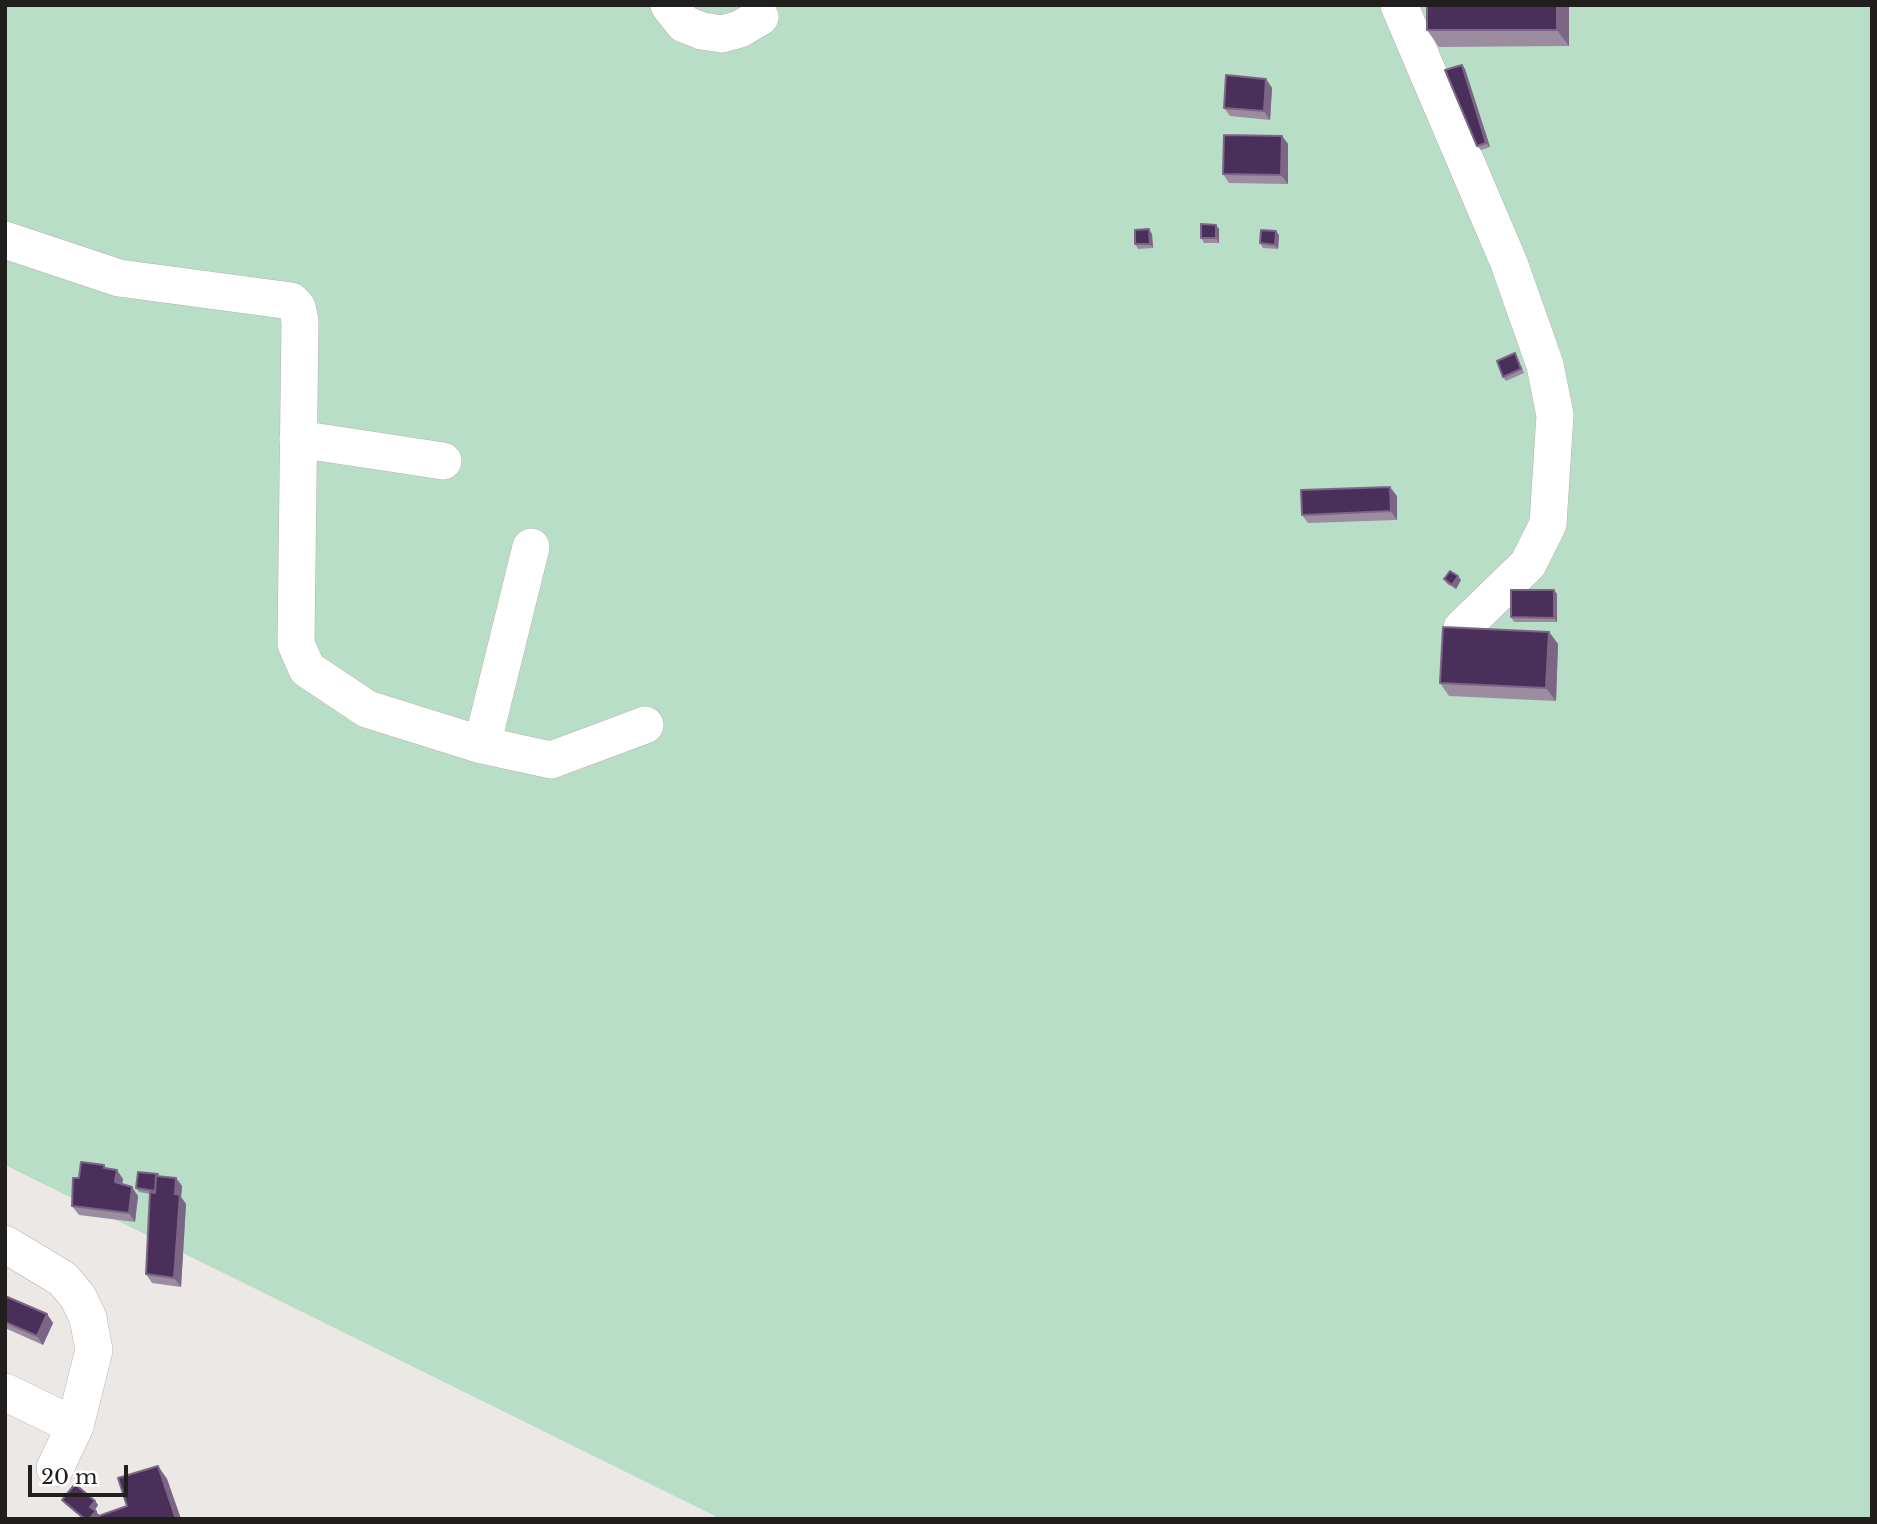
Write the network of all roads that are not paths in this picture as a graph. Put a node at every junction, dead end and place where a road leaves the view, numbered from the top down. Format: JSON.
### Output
{"nodes":[{"id":1,"x":669,"y":5,"type":"edge"},
{"id":2,"x":1399,"y":5,"type":"edge"},
{"id":3,"x":760,"y":17,"type":"dead end"},
{"id":4,"x":5,"y":240,"type":"edge"},
{"id":5,"x":298,"y":439,"type":"junction"},
{"id":6,"x":443,"y":461,"type":"dead end"},
{"id":7,"x":531,"y":547,"type":"dead end"},
{"id":8,"x":1462,"y":628,"type":"edge"},
{"id":9,"x":645,"y":725,"type":"dead end"},
{"id":10,"x":482,"y":745,"type":"junction"},
{"id":11,"x":5,"y":1244,"type":"edge"},
{"id":12,"x":5,"y":1392,"type":"edge"},
{"id":13,"x":75,"y":1426,"type":"junction"},
{"id":14,"x":55,"y":1468,"type":"dead end"}],
"edges":[{"from":1,"to":3,"type":"street"},
{"from":2,"to":8,"type":"street"},
{"from":4,"to":5,"type":"street"},
{"from":5,"to":6,"type":"street"},
{"from":5,"to":10,"type":"street"},
{"from":7,"to":10,"type":"street"},
{"from":9,"to":10,"type":"street"},
{"from":11,"to":13,"type":"street"},
{"from":12,"to":13,"type":"street"},
{"from":13,"to":14,"type":"street"}]}
